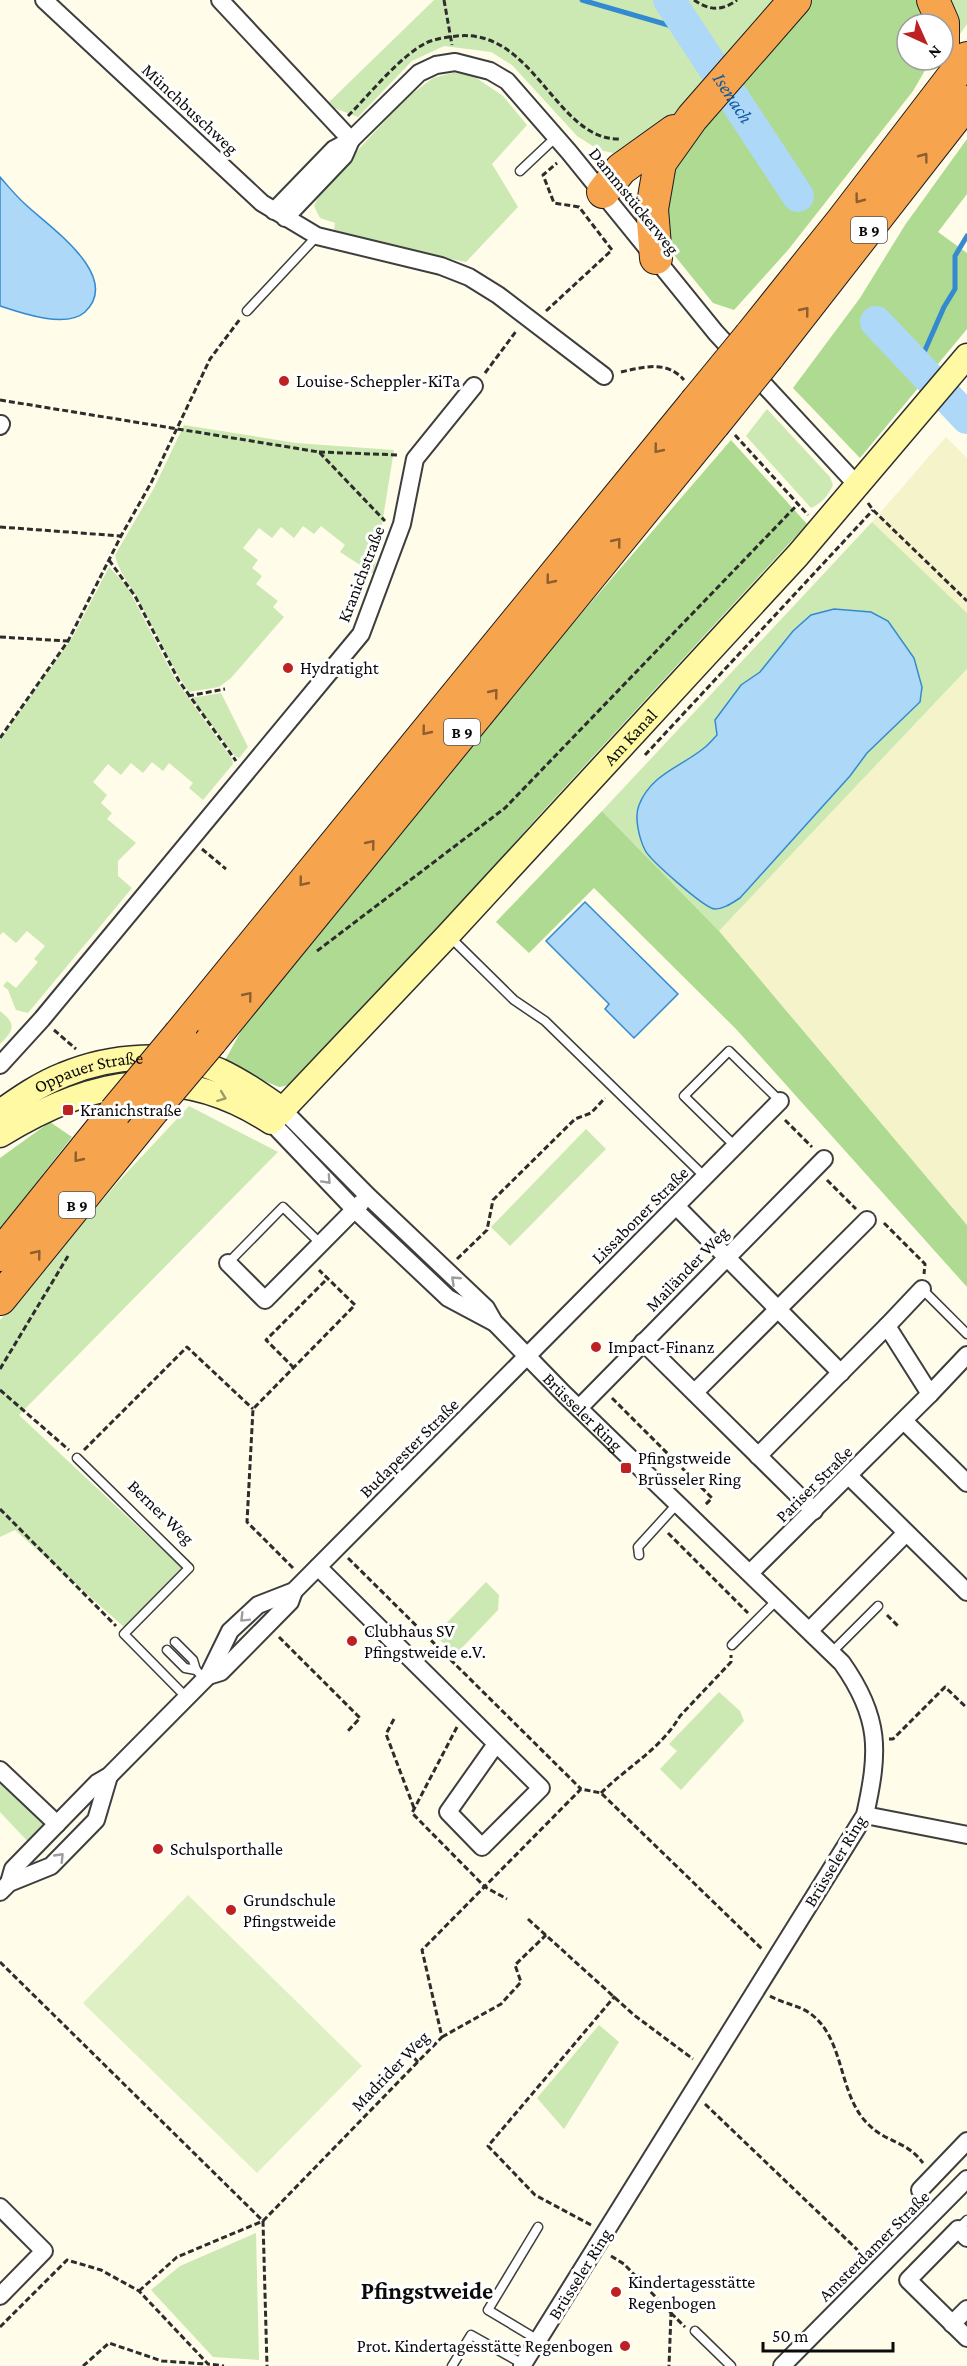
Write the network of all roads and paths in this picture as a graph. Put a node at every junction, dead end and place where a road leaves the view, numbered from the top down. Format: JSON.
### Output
{"nodes":[{"id":1,"x":44,"y":0,"type":"edge"},
{"id":2,"x":220,"y":0,"type":"edge"},
{"id":3,"x":444,"y":0,"type":"edge"},
{"id":4,"x":694,"y":0,"type":"edge"},
{"id":5,"x":737,"y":0,"type":"edge"},
{"id":6,"x":795,"y":0,"type":"edge"},
{"id":7,"x":967,"y":58,"type":"edge"},
{"id":8,"x":936,"y":72,"type":"edge"},
{"id":9,"x":967,"y":102,"type":"edge"},
{"id":10,"x":701,"y":108,"type":"junction"},
{"id":11,"x":920,"y":119,"type":"junction"},
{"id":12,"x":556,"y":137,"type":"junction"},
{"id":13,"x":627,"y":139,"type":"dead end"},
{"id":14,"x":351,"y":140,"type":"junction"},
{"id":15,"x":569,"y":152,"type":"junction"},
{"id":16,"x":660,"y":163,"type":"junction"},
{"id":17,"x":520,"y":171,"type":"dead end"},
{"id":18,"x":603,"y":192,"type":"junction"},
{"id":19,"x":279,"y":215,"type":"junction"},
{"id":20,"x":317,"y":236,"type":"junction"},
{"id":21,"x":656,"y":258,"type":"junction"},
{"id":22,"x":247,"y":311,"type":"joint"},
{"id":23,"x":532,"y":321,"type":"junction"},
{"id":24,"x":759,"y":346,"type":"junction"},
{"id":25,"x":960,"y":364,"type":"edge"},
{"id":26,"x":604,"y":376,"type":"dead end"},
{"id":27,"x":474,"y":386,"type":"joint"},
{"id":28,"x":0,"y":400,"type":"edge"},
{"id":29,"x":704,"y":414,"type":"junction"},
{"id":30,"x":176,"y":429,"type":"junction"},
{"id":31,"x":320,"y":452,"type":"junction"},
{"id":32,"x":416,"y":459,"type":"junction"},
{"id":33,"x":858,"y":486,"type":"junction"},
{"id":34,"x":798,"y":504,"type":"dead end"},
{"id":35,"x":873,"y":510,"type":"dead end"},
{"id":36,"x":402,"y":524,"type":"junction"},
{"id":37,"x":0,"y":527,"type":"edge"},
{"id":38,"x":122,"y":536,"type":"junction"},
{"id":39,"x":109,"y":560,"type":"junction"},
{"id":40,"x":967,"y":601,"type":"edge"},
{"id":41,"x":0,"y":637,"type":"edge"},
{"id":42,"x":68,"y":642,"type":"junction"},
{"id":43,"x":225,"y":689,"type":"dead end"},
{"id":44,"x":188,"y":696,"type":"junction"},
{"id":45,"x":0,"y":738,"type":"edge"},
{"id":46,"x":248,"y":772,"type":"junction"},
{"id":47,"x":191,"y":840,"type":"junction"},
{"id":48,"x":226,"y":869,"type":"dead end"},
{"id":49,"x":448,"y":935,"type":"junction"},
{"id":50,"x":317,"y":952,"type":"dead end"},
{"id":51,"x":42,"y":1019,"type":"junction"},
{"id":52,"x":183,"y":1047,"type":"junction"},
{"id":53,"x":0,"y":1065,"type":"edge"},
{"id":54,"x":86,"y":1067,"type":"junction"},
{"id":55,"x":168,"y":1083,"type":"joint"},
{"id":56,"x":614,"y":1088,"type":"junction"},
{"id":57,"x":776,"y":1105,"type":"junction"},
{"id":58,"x":0,"y":1112,"type":"edge"},
{"id":59,"x":277,"y":1116,"type":"junction"},
{"id":60,"x":0,"y":1135,"type":"edge"},
{"id":61,"x":735,"y":1146,"type":"junction"},
{"id":62,"x":820,"y":1163,"type":"junction"},
{"id":63,"x":705,"y":1177,"type":"junction"},
{"id":64,"x":368,"y":1196,"type":"junction"},
{"id":65,"x":676,"y":1206,"type":"junction"},
{"id":66,"x":355,"y":1210,"type":"junction"},
{"id":67,"x":867,"y":1220,"type":"junction"},
{"id":68,"x":321,"y":1244,"type":"junction"},
{"id":69,"x":72,"y":1251,"type":"dead end"},
{"id":70,"x":0,"y":1255,"type":"edge"},
{"id":71,"x":726,"y":1256,"type":"junction"},
{"id":72,"x":307,"y":1259,"type":"junction"},
{"id":73,"x":228,"y":1263,"type":"joint"},
{"id":74,"x":446,"y":1271,"type":"junction"},
{"id":75,"x":327,"y":1279,"type":"junction"},
{"id":76,"x":922,"y":1289,"type":"junction"},
{"id":77,"x":0,"y":1299,"type":"edge"},
{"id":78,"x":777,"y":1310,"type":"junction"},
{"id":79,"x":494,"y":1322,"type":"junction"},
{"id":80,"x":887,"y":1326,"type":"junction"},
{"id":81,"x":967,"y":1334,"type":"edge"},
{"id":82,"x":643,"y":1342,"type":"junction"},
{"id":83,"x":967,"y":1355,"type":"edge"},
{"id":84,"x":527,"y":1357,"type":"junction"},
{"id":85,"x":294,"y":1368,"type":"junction"},
{"id":86,"x":0,"y":1369,"type":"edge"},
{"id":87,"x":841,"y":1373,"type":"junction"},
{"id":88,"x":600,"y":1386,"type":"junction"},
{"id":89,"x":0,"y":1390,"type":"edge"},
{"id":90,"x":696,"y":1392,"type":"junction"},
{"id":91,"x":930,"y":1394,"type":"junction"},
{"id":92,"x":579,"y":1408,"type":"junction"},
{"id":93,"x":253,"y":1410,"type":"junction"},
{"id":94,"x":904,"y":1421,"type":"junction"},
{"id":95,"x":758,"y":1456,"type":"junction"},
{"id":96,"x":77,"y":1458,"type":"junction"},
{"id":97,"x":849,"y":1476,"type":"junction"},
{"id":98,"x":967,"y":1483,"type":"edge"},
{"id":99,"x":678,"y":1503,"type":"junction"},
{"id":100,"x":0,"y":1509,"type":"edge"},
{"id":101,"x":813,"y":1511,"type":"junction"},
{"id":102,"x":692,"y":1517,"type":"junction"},
{"id":103,"x":659,"y":1524,"type":"junction"},
{"id":104,"x":906,"y":1533,"type":"junction"},
{"id":105,"x":337,"y":1547,"type":"junction"},
{"id":106,"x":639,"y":1555,"type":"dead end"},
{"id":107,"x":318,"y":1567,"type":"junction"},
{"id":108,"x":750,"y":1573,"type":"junction"},
{"id":109,"x":299,"y":1585,"type":"junction"},
{"id":110,"x":967,"y":1592,"type":"edge"},
{"id":111,"x":777,"y":1600,"type":"junction"},
{"id":112,"x":878,"y":1606,"type":"dead end"},
{"id":113,"x":756,"y":1621,"type":"junction"},
{"id":114,"x":267,"y":1625,"type":"junction"},
{"id":115,"x":810,"y":1630,"type":"junction"},
{"id":116,"x":124,"y":1634,"type":"junction"},
{"id":117,"x":175,"y":1642,"type":"dead end"},
{"id":118,"x":732,"y":1645,"type":"joint"},
{"id":119,"x":167,"y":1650,"type":"dead end"},
{"id":120,"x":832,"y":1652,"type":"junction"},
{"id":121,"x":203,"y":1675,"type":"junction"},
{"id":122,"x":187,"y":1698,"type":"junction"},
{"id":123,"x":967,"y":1708,"type":"edge"},
{"id":124,"x":394,"y":1719,"type":"dead end"},
{"id":125,"x":347,"y":1732,"type":"dead end"},
{"id":126,"x":875,"y":1739,"type":"junction"},
{"id":127,"x":496,"y":1744,"type":"junction"},
{"id":128,"x":0,"y":1770,"type":"edge"},
{"id":129,"x":109,"y":1776,"type":"junction"},
{"id":130,"x":581,"y":1790,"type":"junction"},
{"id":131,"x":601,"y":1793,"type":"junction"},
{"id":132,"x":414,"y":1808,"type":"dead end"},
{"id":133,"x":864,"y":1815,"type":"junction"},
{"id":134,"x":57,"y":1824,"type":"junction"},
{"id":135,"x":967,"y":1835,"type":"edge"},
{"id":136,"x":4,"y":1888,"type":"edge"},
{"id":137,"x":528,"y":1919,"type":"dead end"},
{"id":138,"x":546,"y":1935,"type":"junction"},
{"id":139,"x":774,"y":1960,"type":"junction"},
{"id":140,"x":0,"y":1962,"type":"edge"},
{"id":141,"x":756,"y":1988,"type":"junction"},
{"id":142,"x":615,"y":1996,"type":"junction"},
{"id":143,"x":442,"y":2037,"type":"junction"},
{"id":144,"x":408,"y":2052,"type":"dead end"},
{"id":145,"x":418,"y":2062,"type":"junction"},
{"id":146,"x":707,"y":2069,"type":"junction"},
{"id":147,"x":692,"y":2092,"type":"junction"},
{"id":148,"x":967,"y":2141,"type":"edge"},
{"id":149,"x":933,"y":2176,"type":"junction"},
{"id":150,"x":967,"y":2179,"type":"edge"},
{"id":151,"x":920,"y":2190,"type":"dead end"},
{"id":152,"x":0,"y":2208,"type":"edge"},
{"id":153,"x":263,"y":2221,"type":"junction"},
{"id":154,"x":538,"y":2227,"type":"dead end"},
{"id":155,"x":964,"y":2229,"type":"edge"},
{"id":156,"x":602,"y":2240,"type":"junction"},
{"id":157,"x":878,"y":2270,"type":"junction"},
{"id":158,"x":139,"y":2291,"type":"junction"},
{"id":159,"x":0,"y":2296,"type":"edge"},
{"id":160,"x":967,"y":2309,"type":"edge"},
{"id":161,"x":671,"y":2313,"type":"junction"},
{"id":162,"x":952,"y":2324,"type":"junction"},
{"id":163,"x":0,"y":2327,"type":"edge"},
{"id":164,"x":695,"y":2331,"type":"joint"},
{"id":165,"x":967,"y":2338,"type":"edge"},
{"id":166,"x":538,"y":2340,"type":"junction"},
{"id":167,"x":208,"y":2364,"type":"junction"},
{"id":168,"x":724,"y":2364,"type":"edge"},
{"id":169,"x":522,"y":2365,"type":"edge"},
{"id":170,"x":84,"y":2366,"type":"edge"},
{"id":171,"x":224,"y":2366,"type":"edge"},
{"id":172,"x":267,"y":2366,"type":"edge"},
{"id":173,"x":453,"y":2366,"type":"edge"},
{"id":174,"x":669,"y":2366,"type":"edge"},
{"id":175,"x":782,"y":2366,"type":"edge"}],
"edges":[{"from":1,"to":19,"type":"street","name":"Münchbuschweg"},
{"from":2,"to":14,"type":"street"},
{"from":3,"to":13,"type":"path"},
{"from":4,"to":5,"type":"path"},
{"from":6,"to":10,"type":"highway"},
{"from":7,"to":11,"type":"highway","number":"B 9"},
{"from":8,"to":11,"type":"highway","number":"B 9"},
{"from":24,"to":9,"type":"highway","number":"B 9","one_way":true},
{"from":10,"to":16,"type":"highway"},
{"from":10,"to":18,"type":"highway"},
{"from":11,"to":24,"type":"highway","number":"B 9","one_way":true},
{"from":12,"to":14,"type":"street","name":"Dammstückerweg"},
{"from":12,"to":15,"type":"street","name":"Dammstückerweg"},
{"from":12,"to":17,"type":"lane"},
{"from":14,"to":19,"type":"street","name":"Dammstückerweg"},
{"from":15,"to":18,"type":"street","name":"Dammstückerweg"},
{"from":15,"to":23,"type":"path"},
{"from":16,"to":18,"type":"highway"},
{"from":16,"to":21,"type":"highway"},
{"from":18,"to":21,"type":"street","name":"Dammstückerweg"},
{"from":19,"to":20,"type":"street","name":"Münchbuschweg"},
{"from":20,"to":22,"type":"lane"},
{"from":20,"to":23,"type":"street","name":"Münchbuschweg"},
{"from":21,"to":33,"type":"street","name":"Dammstückerweg"},
{"from":22,"to":30,"type":"path"},
{"from":23,"to":26,"type":"street","name":"Münchbuschweg"},
{"from":23,"to":27,"type":"path"},
{"from":24,"to":29,"type":"highway","number":"B 9","bridge":true},
{"from":25,"to":33,"type":"street","name":"Am Kanal"},
{"from":27,"to":32,"type":"street","name":"Kranichstraße"},
{"from":28,"to":30,"type":"path"},
{"from":29,"to":52,"type":"highway","number":"B 9","one_way":true},
{"from":77,"to":29,"type":"highway","number":"B 9","one_way":true,"bridge":true},
{"from":30,"to":31,"type":"path"},
{"from":30,"to":38,"type":"path"},
{"from":31,"to":32,"type":"path"},
{"from":31,"to":36,"type":"path"},
{"from":32,"to":36,"type":"street","name":"Kranichstraße"},
{"from":33,"to":49,"type":"street","name":"Am Kanal"},
{"from":34,"to":50,"type":"path"},
{"from":35,"to":40,"type":"path"},
{"from":36,"to":46,"type":"street","name":"Kranichstraße"},
{"from":37,"to":38,"type":"path"},
{"from":38,"to":39,"type":"path"},
{"from":39,"to":42,"type":"path"},
{"from":39,"to":44,"type":"path"},
{"from":41,"to":42,"type":"path"},
{"from":42,"to":45,"type":"path"},
{"from":43,"to":44,"type":"path"},
{"from":44,"to":46,"type":"path"},
{"from":46,"to":47,"type":"street","name":"Kranichstraße"},
{"from":47,"to":48,"type":"path"},
{"from":47,"to":51,"type":"street","name":"Kranichstraße"},
{"from":49,"to":56,"type":"lane"},
{"from":49,"to":59,"type":"street","name":"Am Kanal"},
{"from":51,"to":53,"type":"street","name":"Kranichstraße"},
{"from":51,"to":54,"type":"path"},
{"from":52,"to":54,"type":"street","name":"Oppauer Straße"},
{"from":52,"to":59,"type":"street","name":"Brüsseler Ring"},
{"from":52,"to":70,"type":"highway","number":"B 9","one_way":true,"bridge":true},
{"from":54,"to":58,"type":"street","name":"Oppauer Straße"},
{"from":55,"to":59,"type":"street","name":"Brüsseler Ring","one_way":true},
{"from":55,"to":60,"type":"street","name":"Oppauer Straße"},
{"from":56,"to":63,"type":"lane"},
{"from":56,"to":74,"type":"path"},
{"from":57,"to":61,"type":"street","name":"Lissaboner Straße"},
{"from":57,"to":61,"type":"lane"},
{"from":57,"to":62,"type":"path"},
{"from":59,"to":64,"type":"street","name":"Brüsseler Ring"},
{"from":59,"to":66,"type":"street","name":"Brüsseler Ring","one_way":true},
{"from":61,"to":63,"type":"street","name":"Lissaboner Straße"},
{"from":62,"to":67,"type":"path"},
{"from":62,"to":71,"type":"street","name":"Mailänder Weg"},
{"from":63,"to":65,"type":"street","name":"Lissaboner Straße"},
{"from":64,"to":66,"type":"street"},
{"from":64,"to":74,"type":"street","name":"Brüsseler Ring"},
{"from":65,"to":71,"type":"street"},
{"from":65,"to":84,"type":"street","name":"Lissaboner Straße"},
{"from":66,"to":68,"type":"street"},
{"from":66,"to":79,"type":"street","name":"Brüsseler Ring"},
{"from":67,"to":76,"type":"path"},
{"from":67,"to":78,"type":"street"},
{"from":68,"to":72,"type":"street"},
{"from":68,"to":73,"type":"lane"},
{"from":69,"to":86,"type":"path"},
{"from":71,"to":78,"type":"street"},
{"from":71,"to":82,"type":"street","name":"Mailänder Weg"},
{"from":72,"to":73,"type":"street"},
{"from":72,"to":75,"type":"path"},
{"from":79,"to":74,"type":"street","name":"Brüsseler Ring","one_way":true},
{"from":75,"to":85,"type":"path"},
{"from":75,"to":85,"type":"path"},
{"from":76,"to":80,"type":"street"},
{"from":76,"to":81,"type":"lane"},
{"from":78,"to":87,"type":"street"},
{"from":78,"to":90,"type":"street"},
{"from":79,"to":84,"type":"street","name":"Brüsseler Ring"},
{"from":80,"to":87,"type":"street"},
{"from":80,"to":91,"type":"street"},
{"from":82,"to":88,"type":"street","name":"Mailänder Weg"},
{"from":82,"to":90,"type":"street"},
{"from":83,"to":91,"type":"street","name":"Pariser Straße"},
{"from":84,"to":92,"type":"street","name":"Brüsseler Ring"},
{"from":84,"to":105,"type":"street","name":"Budapester Straße"},
{"from":85,"to":93,"type":"path"},
{"from":87,"to":95,"type":"street"},
{"from":88,"to":92,"type":"street","name":"Mailänder Weg"},
{"from":88,"to":102,"type":"path"},
{"from":89,"to":96,"type":"path"},
{"from":90,"to":95,"type":"street"},
{"from":91,"to":94,"type":"street","name":"Pariser Straße"},
{"from":92,"to":99,"type":"street","name":"Brüsseler Ring"},
{"from":93,"to":96,"type":"path"},
{"from":93,"to":109,"type":"path"},
{"from":94,"to":97,"type":"street","name":"Pariser Straße"},
{"from":94,"to":98,"type":"street"},
{"from":95,"to":101,"type":"street"},
{"from":96,"to":116,"type":"lane","name":"Berner Weg"},
{"from":97,"to":101,"type":"street","name":"Pariser Straße"},
{"from":97,"to":104,"type":"street"},
{"from":99,"to":102,"type":"street","name":"Brüsseler Ring"},
{"from":99,"to":103,"type":"lane"},
{"from":100,"to":116,"type":"path"},
{"from":101,"to":108,"type":"street","name":"Pariser Straße"},
{"from":102,"to":108,"type":"street","name":"Brüsseler Ring"},
{"from":103,"to":106,"type":"lane"},
{"from":103,"to":113,"type":"path"},
{"from":104,"to":110,"type":"street"},
{"from":104,"to":115,"type":"street"},
{"from":105,"to":107,"type":"street","name":"Budapester Straße"},
{"from":105,"to":130,"type":"path"},
{"from":107,"to":109,"type":"street","name":"Budapester Straße"},
{"from":107,"to":127,"type":"street"},
{"from":108,"to":111,"type":"street","name":"Brüsseler Ring"},
{"from":109,"to":114,"type":"street","name":"Budapester Straße"},
{"from":109,"to":121,"type":"street","name":"Budapester Straße","one_way":true},
{"from":111,"to":113,"type":"lane"},
{"from":111,"to":115,"type":"street","name":"Brüsseler Ring"},
{"from":112,"to":120,"type":"lane"},
{"from":113,"to":118,"type":"lane"},
{"from":114,"to":121,"type":"street","name":"Budapester Straße"},
{"from":114,"to":125,"type":"path"},
{"from":115,"to":120,"type":"street","name":"Brüsseler Ring"},
{"from":116,"to":122,"type":"lane"},
{"from":117,"to":121,"type":"lane"},
{"from":118,"to":131,"type":"path"},
{"from":119,"to":121,"type":"lane"},
{"from":120,"to":126,"type":"street","name":"Brüsseler Ring"},
{"from":121,"to":122,"type":"street","name":"Budapester Straße"},
{"from":122,"to":129,"type":"street","name":"Budapester Straße"},
{"from":123,"to":126,"type":"path"},
{"from":124,"to":132,"type":"path"},
{"from":126,"to":133,"type":"street","name":"Brüsseler Ring"},
{"from":127,"to":127,"type":"street"},
{"from":128,"to":134,"type":"street"},
{"from":129,"to":134,"type":"street","name":"Budapester Straße"},
{"from":136,"to":129,"type":"street","name":"Budapester Straße","one_way":true},
{"from":130,"to":131,"type":"path"},
{"from":130,"to":143,"type":"path","name":"Madrider Weg"},
{"from":131,"to":139,"type":"path"},
{"from":133,"to":135,"type":"street"},
{"from":133,"to":139,"type":"street","name":"Brüsseler Ring"},
{"from":134,"to":136,"type":"street","name":"Budapester Straße"},
{"from":137,"to":138,"type":"path"},
{"from":138,"to":142,"type":"path"},
{"from":138,"to":143,"type":"path"},
{"from":139,"to":141,"type":"street","name":"Brüsseler Ring"},
{"from":140,"to":153,"type":"path"},
{"from":141,"to":146,"type":"street","name":"Brüsseler Ring"},
{"from":141,"to":149,"type":"path"},
{"from":142,"to":146,"type":"path"},
{"from":142,"to":156,"type":"path"},
{"from":143,"to":145,"type":"path","name":"Madrider Weg"},
{"from":144,"to":145,"type":"path"},
{"from":145,"to":153,"type":"path","name":"Madrider Weg"},
{"from":146,"to":147,"type":"street","name":"Brüsseler Ring"},
{"from":147,"to":156,"type":"street","name":"Brüsseler Ring"},
{"from":147,"to":157,"type":"path"},
{"from":148,"to":149,"type":"street","name":"Amsterdamer Straße"},
{"from":149,"to":151,"type":"street","name":"Amsterdamer Straße"},
{"from":150,"to":157,"type":"street","name":"Amsterdamer Straße"},
{"from":152,"to":159,"type":"street"},
{"from":153,"to":158,"type":"path"},
{"from":153,"to":172,"type":"path"},
{"from":154,"to":166,"type":"lane"},
{"from":155,"to":162,"type":"street"},
{"from":156,"to":161,"type":"path"},
{"from":156,"to":166,"type":"street","name":"Brüsseler Ring"},
{"from":157,"to":175,"type":"street","name":"Amsterdamer Straße"},
{"from":158,"to":163,"type":"path"},
{"from":158,"to":167,"type":"path"},
{"from":160,"to":162,"type":"street"},
{"from":161,"to":164,"type":"path"},
{"from":161,"to":174,"type":"path"},
{"from":162,"to":165,"type":"street"},
{"from":164,"to":168,"type":"lane"},
{"from":166,"to":169,"type":"street","name":"Brüsseler Ring"},
{"from":167,"to":170,"type":"path"},
{"from":167,"to":171,"type":"path"},
{"from":169,"to":173,"type":"lane"}]}
